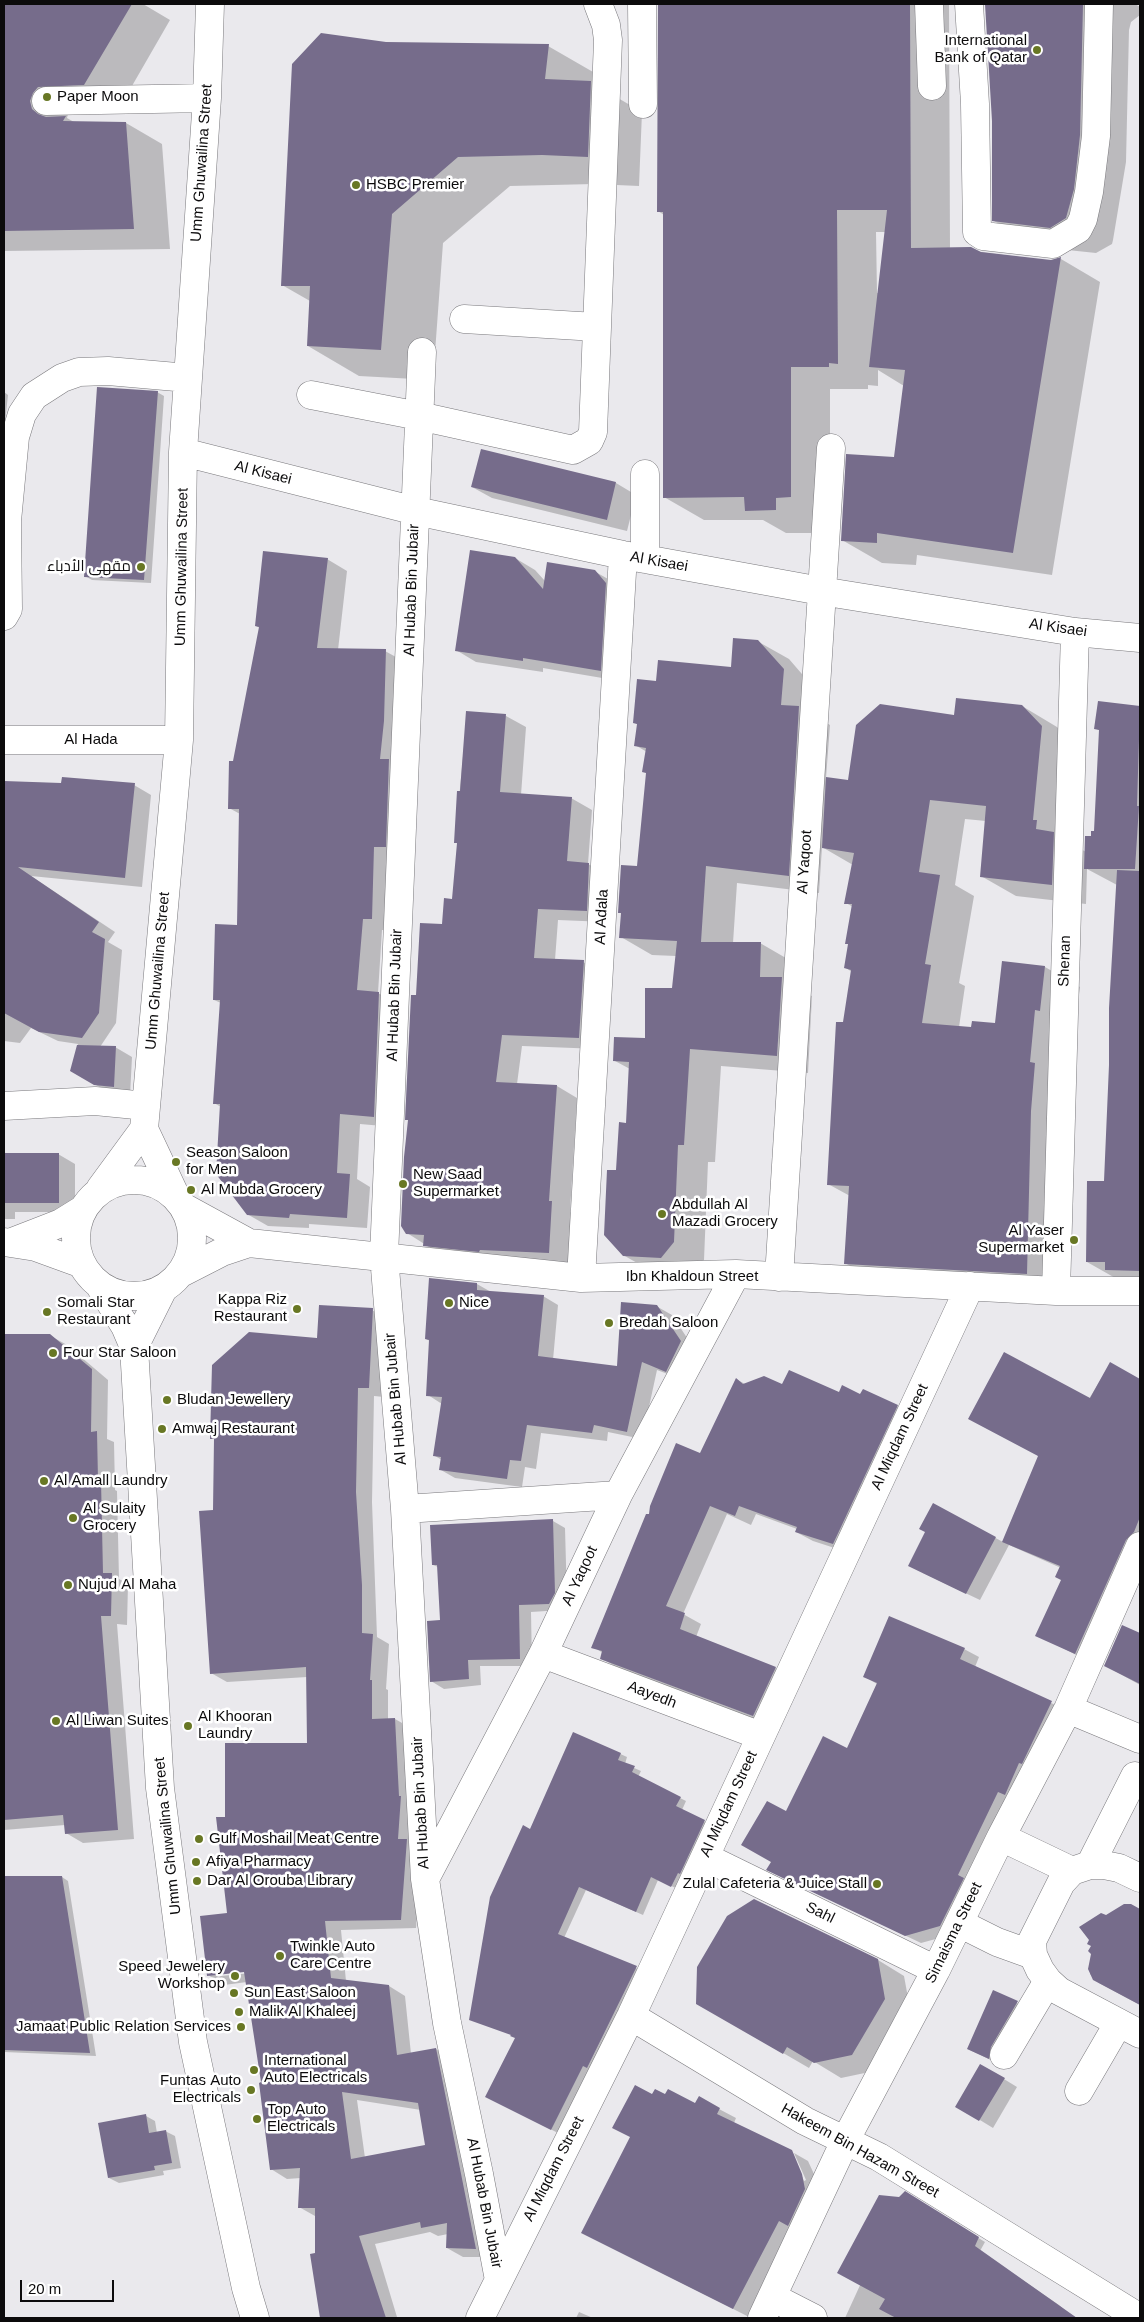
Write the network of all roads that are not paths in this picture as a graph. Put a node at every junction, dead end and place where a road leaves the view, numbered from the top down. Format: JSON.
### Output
{"nodes":[{"id":1,"x":210,"y":4,"type":"edge"},
{"id":2,"x":598,"y":4,"type":"edge"},
{"id":3,"x":642,"y":4,"type":"edge"},
{"id":4,"x":929,"y":4,"type":"edge"},
{"id":5,"x":968,"y":4,"type":"edge"},
{"id":6,"x":1099,"y":4,"type":"edge"},
{"id":7,"x":932,"y":86,"type":"dead end"},
{"id":8,"x":207,"y":98,"type":"junction"},
{"id":9,"x":46,"y":101,"type":"dead end"},
{"id":10,"x":643,"y":104,"type":"dead end"},
{"id":11,"x":464,"y":320,"type":"dead end"},
{"id":12,"x":596,"y":327,"type":"junction"},
{"id":13,"x":422,"y":352,"type":"dead end"},
{"id":14,"x":188,"y":378,"type":"junction"},
{"id":15,"x":311,"y":395,"type":"dead end"},
{"id":16,"x":419,"y":416,"type":"junction"},
{"id":17,"x":831,"y":448,"type":"dead end"},
{"id":18,"x":183,"y":452,"type":"junction"},
{"id":19,"x":645,"y":474,"type":"dead end"},
{"id":20,"x":416,"y":511,"type":"junction"},
{"id":21,"x":634,"y":557,"type":"junction"},
{"id":22,"x":822,"y":591,"type":"junction"},
{"id":23,"x":4,"y":616,"type":"edge"},
{"id":24,"x":1075,"y":632,"type":"junction"},
{"id":25,"x":1140,"y":638,"type":"edge"},
{"id":26,"x":4,"y":740,"type":"edge"},
{"id":27,"x":179,"y":740,"type":"junction"},
{"id":28,"x":4,"y":1106,"type":"edge"},
{"id":29,"x":146,"y":1118,"type":"junction"},
{"id":30,"x":100,"y":1189,"type":"junction"},
{"id":31,"x":181,"y":1203,"type":"junction"},
{"id":32,"x":82,"y":1210,"type":"junction"},
{"id":33,"x":8,"y":1242,"type":"edge"},
{"id":34,"x":249,"y":1243,"type":"junction"},
{"id":35,"x":384,"y":1256,"type":"junction"},
{"id":36,"x":80,"y":1263,"type":"junction"},
{"id":37,"x":736,"y":1274,"type":"junction"},
{"id":38,"x":779,"y":1277,"type":"junction"},
{"id":39,"x":581,"y":1278,"type":"junction"},
{"id":40,"x":172,"y":1281,"type":"junction"},
{"id":41,"x":100,"y":1286,"type":"junction"},
{"id":42,"x":970,"y":1286,"type":"junction"},
{"id":43,"x":1056,"y":1291,"type":"junction"},
{"id":44,"x":1139,"y":1291,"type":"edge"},
{"id":45,"x":134,"y":1347,"type":"junction"},
{"id":46,"x":618,"y":1496,"type":"junction"},
{"id":47,"x":405,"y":1509,"type":"junction"},
{"id":48,"x":1140,"y":1546,"type":"edge"},
{"id":49,"x":543,"y":1654,"type":"junction"},
{"id":50,"x":1068,"y":1709,"type":"junction"},
{"id":51,"x":761,"y":1736,"type":"junction"},
{"id":52,"x":1140,"y":1739,"type":"edge"},
{"id":53,"x":1135,"y":1776,"type":"dead end"},
{"id":54,"x":1001,"y":1837,"type":"junction"},
{"id":55,"x":705,"y":1857,"type":"junction"},
{"id":56,"x":1081,"y":1868,"type":"junction"},
{"id":57,"x":1140,"y":1878,"type":"edge"},
{"id":58,"x":425,"y":1879,"type":"junction"},
{"id":59,"x":959,"y":1923,"type":"junction"},
{"id":60,"x":1033,"y":1955,"type":"junction"},
{"id":61,"x":936,"y":1970,"type":"junction"},
{"id":62,"x":1048,"y":1981,"type":"junction"},
{"id":63,"x":631,"y":2016,"type":"junction"},
{"id":64,"x":1129,"y":2029,"type":"edge"},
{"id":65,"x":1004,"y":2055,"type":"dead end"},
{"id":66,"x":1079,"y":2091,"type":"dead end"},
{"id":67,"x":845,"y":2141,"type":"junction"},
{"id":68,"x":499,"y":2280,"type":"junction"},
{"id":69,"x":767,"y":2307,"type":"edge"},
{"id":70,"x":255,"y":2318,"type":"edge"},
{"id":71,"x":480,"y":2318,"type":"edge"},
{"id":72,"x":813,"y":2318,"type":"edge"},
{"id":73,"x":1140,"y":2318,"type":"edge"}],
"edges":[{"from":1,"to":8,"type":"street","name":"Umm Ghuwailina Street"},
{"from":2,"to":12,"type":"street"},
{"from":3,"to":10,"type":"street"},
{"from":4,"to":7,"type":"street"},
{"from":5,"to":6,"type":"street"},
{"from":8,"to":9,"type":"street"},
{"from":8,"to":14,"type":"street","name":"Umm Ghuwailina Street"},
{"from":11,"to":12,"type":"street"},
{"from":12,"to":16,"type":"street"},
{"from":13,"to":16,"type":"street","name":"Al Hubab Bin Jubair"},
{"from":14,"to":18,"type":"street","name":"Umm Ghuwailina Street"},
{"from":14,"to":23,"type":"street"},
{"from":15,"to":16,"type":"street"},
{"from":16,"to":20,"type":"street","name":"Al Hubab Bin Jubair"},
{"from":17,"to":22,"type":"street","name":"Al Yaqoot"},
{"from":18,"to":20,"type":"street","name":"Al Kisaei"},
{"from":18,"to":27,"type":"street","name":"Umm Ghuwailina Street"},
{"from":19,"to":21,"type":"street","name":"Al Adala"},
{"from":20,"to":21,"type":"street","name":"Al Kisaei"},
{"from":20,"to":35,"type":"street","name":"Al Hubab Bin Jubair"},
{"from":21,"to":22,"type":"street","name":"Al Kisaei"},
{"from":21,"to":39,"type":"street","name":"Al Adala"},
{"from":22,"to":24,"type":"street","name":"Al Kisaei"},
{"from":22,"to":38,"type":"street","name":"Al Yaqoot"},
{"from":24,"to":25,"type":"street","name":"Al Kisaei"},
{"from":24,"to":43,"type":"street","name":"Shenan"},
{"from":26,"to":27,"type":"street","name":"Al Hada"},
{"from":27,"to":29,"type":"street","name":"Umm Ghuwailina Street"},
{"from":28,"to":29,"type":"street"},
{"from":29,"to":30,"type":"street"},
{"from":29,"to":31,"type":"street"},
{"from":30,"to":31,"type":"street"},
{"from":30,"to":32,"type":"street"},
{"from":31,"to":34,"type":"street","name":"Ibn Khaldoun Street"},
{"from":31,"to":40,"type":"street"},
{"from":32,"to":33,"type":"street"},
{"from":32,"to":36,"type":"street"},
{"from":33,"to":36,"type":"street"},
{"from":34,"to":35,"type":"street","name":"Ibn Khaldoun Street"},
{"from":34,"to":40,"type":"street","name":"Ibn Khaldoun Street"},
{"from":35,"to":39,"type":"street","name":"Ibn Khaldoun Street"},
{"from":35,"to":47,"type":"street","name":"Al Hubab Bin Jubair"},
{"from":36,"to":41,"type":"street"},
{"from":37,"to":38,"type":"street","name":"Ibn Khaldoun Street"},
{"from":37,"to":39,"type":"street","name":"Ibn Khaldoun Street"},
{"from":37,"to":46,"type":"street","name":"Al Yaqoot"},
{"from":38,"to":42,"type":"street","name":"Ibn Khaldoun Street"},
{"from":40,"to":41,"type":"street"},
{"from":40,"to":45,"type":"street","name":"Umm Ghuwailina Street"},
{"from":41,"to":45,"type":"street","name":"Umm Ghuwailina Street"},
{"from":42,"to":43,"type":"street","name":"Ibn Khaldoun Street"},
{"from":42,"to":51,"type":"street","name":"Al Miqdam Street"},
{"from":43,"to":44,"type":"street","name":"Ibn Khaldoun Street"},
{"from":45,"to":70,"type":"street","name":"Umm Ghuwailina Street"},
{"from":46,"to":47,"type":"street"},
{"from":46,"to":49,"type":"street","name":"Al Yaqoot"},
{"from":47,"to":58,"type":"street","name":"Al Hubab Bin Jubair"},
{"from":48,"to":50,"type":"street","name":"Simaisma Street"},
{"from":49,"to":51,"type":"street","name":"Aayedh"},
{"from":49,"to":58,"type":"street","name":"Al Yaqoot"},
{"from":50,"to":52,"type":"street"},
{"from":50,"to":54,"type":"street","name":"Simaisma Street"},
{"from":51,"to":55,"type":"street","name":"Al Miqdam Street"},
{"from":53,"to":56,"type":"street"},
{"from":54,"to":56,"type":"street"},
{"from":54,"to":59,"type":"street","name":"Simaisma Street"},
{"from":55,"to":61,"type":"street","name":"Sahl"},
{"from":55,"to":63,"type":"street","name":"Al Miqdam Street"},
{"from":56,"to":57,"type":"street"},
{"from":56,"to":60,"type":"street"},
{"from":58,"to":68,"type":"street","name":"Al Hubab Bin Jubair"},
{"from":59,"to":60,"type":"street"},
{"from":59,"to":61,"type":"street","name":"Simaisma Street"},
{"from":60,"to":62,"type":"street"},
{"from":61,"to":67,"type":"street","name":"Simaisma Street"},
{"from":62,"to":64,"type":"street"},
{"from":62,"to":65,"type":"street"},
{"from":63,"to":67,"type":"street","name":"Hakeem Bin Hazam Street"},
{"from":63,"to":68,"type":"street","name":"Al Miqdam Street"},
{"from":64,"to":66,"type":"street"},
{"from":67,"to":69,"type":"street","name":"Simaisma Street"},
{"from":67,"to":73,"type":"street","name":"Hakeem Bin Hazam Street"},
{"from":68,"to":71,"type":"street","name":"Al Miqdam Street"},
{"from":69,"to":72,"type":"street"}]}
